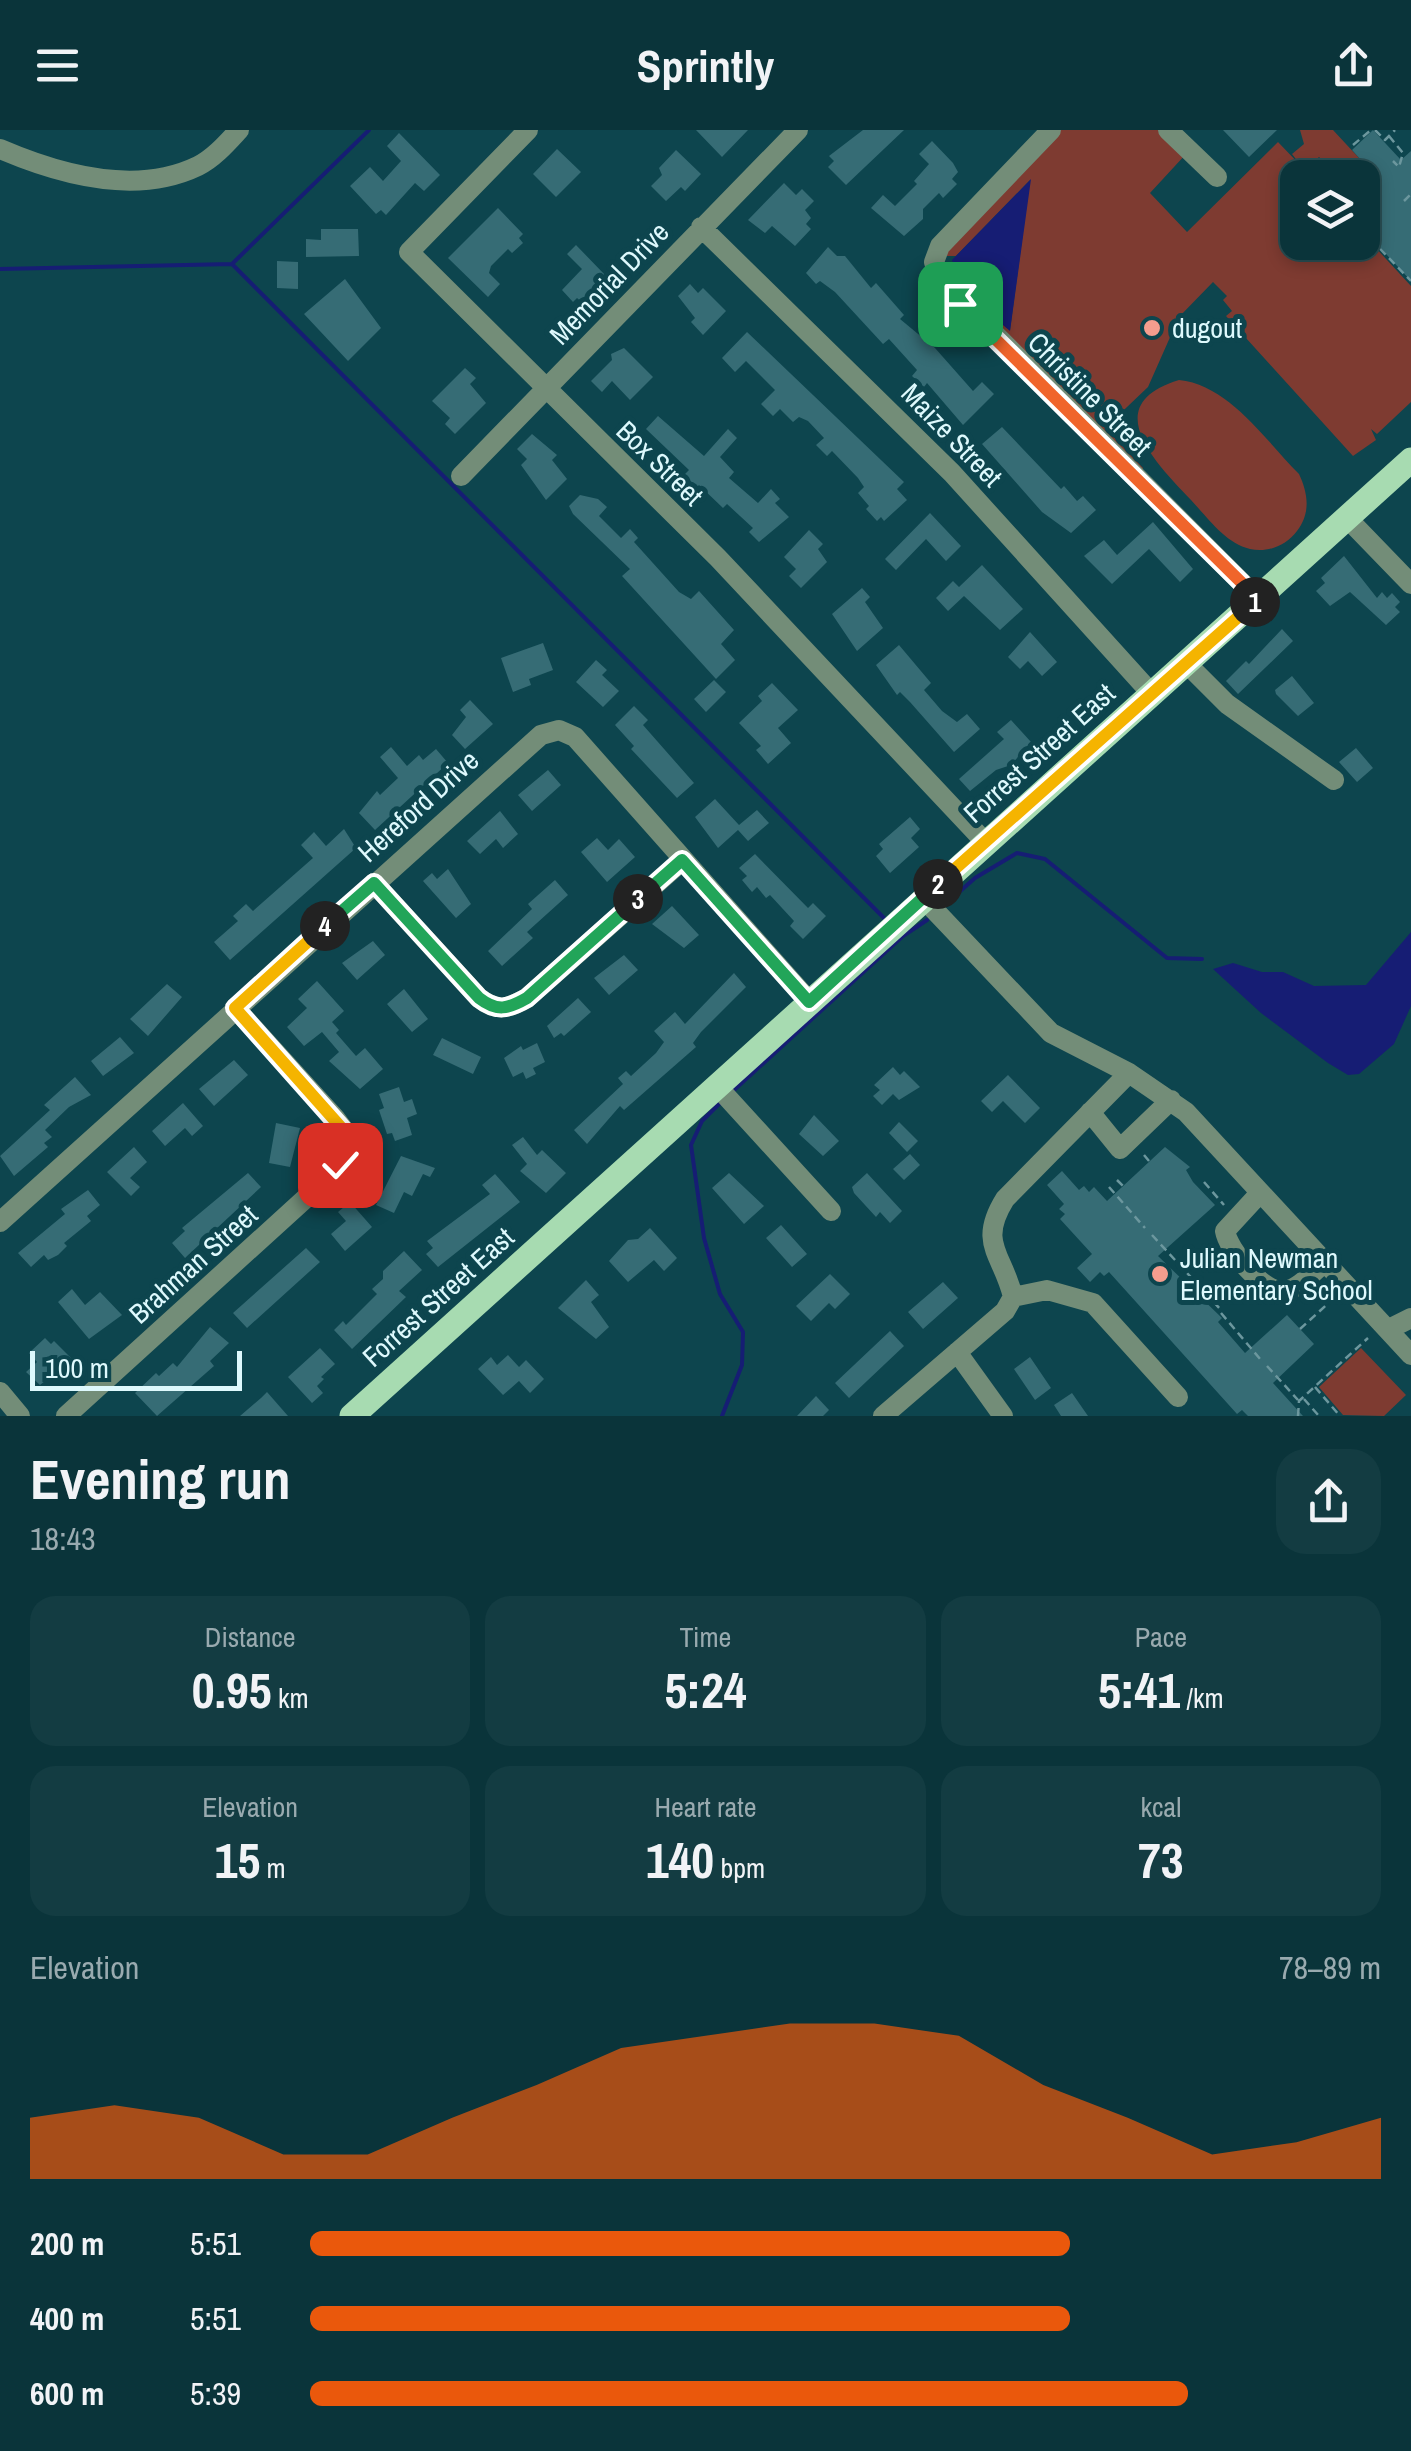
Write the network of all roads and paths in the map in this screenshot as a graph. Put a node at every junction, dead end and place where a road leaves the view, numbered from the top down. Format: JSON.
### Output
{"nodes":[{"id":1,"x":7,"y":130,"type":"edge"},
{"id":2,"x":239,"y":130,"type":"edge"},
{"id":3,"x":528,"y":130,"type":"edge"},
{"id":4,"x":798,"y":130,"type":"edge"},
{"id":5,"x":1051,"y":130,"type":"edge"},
{"id":6,"x":1168,"y":130,"type":"edge"},
{"id":7,"x":1373,"y":130,"type":"edge"},
{"id":8,"x":1395,"y":130,"type":"edge"},
{"id":9,"x":1389,"y":136,"type":"junction"},
{"id":10,"x":1353,"y":145,"type":"dead end"},
{"id":11,"x":0,"y":149,"type":"edge"},
{"id":12,"x":1393,"y":161,"type":"dead end"},
{"id":13,"x":1218,"y":177,"type":"dead end"},
{"id":14,"x":1411,"y":194,"type":"edge"},
{"id":15,"x":1404,"y":202,"type":"dead end"},
{"id":16,"x":701,"y":227,"type":"junction"},
{"id":17,"x":1380,"y":249,"type":"edge"},
{"id":18,"x":1411,"y":281,"type":"edge"},
{"id":19,"x":545,"y":390,"type":"junction"},
{"id":20,"x":1411,"y":460,"type":"edge"},
{"id":21,"x":461,"y":476,"type":"dead end"},
{"id":22,"x":1348,"y":519,"type":"junction"},
{"id":23,"x":1411,"y":584,"type":"edge"},
{"id":24,"x":1258,"y":599,"type":"junction"},
{"id":25,"x":1186,"y":663,"type":"junction"},
{"id":26,"x":1152,"y":692,"type":"junction"},
{"id":27,"x":1334,"y":780,"type":"dead end"},
{"id":28,"x":985,"y":842,"type":"junction"},
{"id":29,"x":682,"y":860,"type":"junction"},
{"id":30,"x":374,"y":883,"type":"junction"},
{"id":31,"x":923,"y":898,"type":"junction"},
{"id":32,"x":809,"y":1002,"type":"junction"},
{"id":33,"x":235,"y":1008,"type":"junction"},
{"id":34,"x":1129,"y":1072,"type":"junction"},
{"id":35,"x":716,"y":1085,"type":"junction"},
{"id":36,"x":1172,"y":1100,"type":"junction"},
{"id":37,"x":1090,"y":1112,"type":"junction"},
{"id":38,"x":1144,"y":1155,"type":"dead end"},
{"id":39,"x":1149,"y":1161,"type":"dead end"},
{"id":40,"x":1117,"y":1180,"type":"dead end"},
{"id":41,"x":1204,"y":1182,"type":"dead end"},
{"id":42,"x":1122,"y":1186,"type":"dead end"},
{"id":43,"x":1109,"y":1187,"type":"dead end"},
{"id":44,"x":1260,"y":1193,"type":"junction"},
{"id":45,"x":1228,"y":1210,"type":"dead end"},
{"id":46,"x":831,"y":1211,"type":"dead end"},
{"id":47,"x":0,"y":1222,"type":"edge"},
{"id":48,"x":1146,"y":1228,"type":"dead end"},
{"id":49,"x":1152,"y":1235,"type":"dead end"},
{"id":50,"x":1324,"y":1263,"type":"junction"},
{"id":51,"x":1014,"y":1296,"type":"junction"},
{"id":52,"x":1333,"y":1299,"type":"dead end"},
{"id":53,"x":1411,"y":1318,"type":"edge"},
{"id":54,"x":1300,"y":1329,"type":"dead end"},
{"id":55,"x":1381,"y":1332,"type":"junction"},
{"id":56,"x":957,"y":1352,"type":"junction"},
{"id":57,"x":1411,"y":1355,"type":"edge"},
{"id":58,"x":1261,"y":1360,"type":"dead end"},
{"id":59,"x":1267,"y":1366,"type":"dead end"},
{"id":60,"x":1315,"y":1387,"type":"junction"},
{"id":61,"x":0,"y":1392,"type":"edge"},
{"id":62,"x":1178,"y":1396,"type":"dead end"},
{"id":63,"x":1301,"y":1399,"type":"junction"},
{"id":64,"x":20,"y":1416,"type":"edge"},
{"id":65,"x":66,"y":1416,"type":"edge"},
{"id":66,"x":352,"y":1416,"type":"edge"},
{"id":67,"x":883,"y":1416,"type":"edge"},
{"id":68,"x":1003,"y":1416,"type":"edge"},
{"id":69,"x":1298,"y":1416,"type":"edge"},
{"id":70,"x":1320,"y":1416,"type":"edge"},
{"id":71,"x":1340,"y":1416,"type":"edge"}],
"edges":[{"from":1,"to":11,"type":"street"},
{"from":2,"to":11,"type":"street"},
{"from":3,"to":19,"type":"street","name":"Box Street"},
{"from":4,"to":16,"type":"street","name":"Memorial Drive"},
{"from":5,"to":24,"type":"street","name":"Christine Street"},
{"from":6,"to":13,"type":"street"},
{"from":7,"to":9,"type":"path"},
{"from":7,"to":10,"type":"path"},
{"from":8,"to":9,"type":"path"},
{"from":9,"to":12,"type":"path"},
{"from":14,"to":15,"type":"path"},
{"from":16,"to":19,"type":"street","name":"Memorial Drive"},
{"from":16,"to":26,"type":"street","name":"Maize Street"},
{"from":17,"to":18,"type":"path"},
{"from":19,"to":21,"type":"street","name":"Memorial Drive"},
{"from":19,"to":28,"type":"street","name":"Box Street"},
{"from":20,"to":22,"type":"main road","name":"Forrest Street East"},
{"from":22,"to":23,"type":"street"},
{"from":22,"to":24,"type":"main road","name":"Forrest Street East"},
{"from":24,"to":25,"type":"main road","name":"Forrest Street East"},
{"from":25,"to":26,"type":"main road","name":"Forrest Street East"},
{"from":25,"to":27,"type":"street"},
{"from":26,"to":28,"type":"main road","name":"Forrest Street East"},
{"from":28,"to":31,"type":"main road","name":"Forrest Street East"},
{"from":29,"to":30,"type":"street"},
{"from":29,"to":30,"type":"street","name":"Hereford Drive"},
{"from":29,"to":32,"type":"street","name":"Hereford Drive"},
{"from":30,"to":33,"type":"street","name":"Hereford Drive"},
{"from":31,"to":32,"type":"main road","name":"Forrest Street East"},
{"from":31,"to":34,"type":"street"},
{"from":32,"to":35,"type":"main road","name":"Forrest Street East"},
{"from":33,"to":47,"type":"street","name":"Hereford Drive"},
{"from":33,"to":65,"type":"street","name":"Brahman Street"},
{"from":34,"to":36,"type":"street"},
{"from":34,"to":37,"type":"street"},
{"from":35,"to":46,"type":"street"},
{"from":35,"to":66,"type":"main road","name":"Forrest Street East"},
{"from":36,"to":37,"type":"street"},
{"from":36,"to":44,"type":"street"},
{"from":37,"to":51,"type":"street"},
{"from":38,"to":39,"type":"path"},
{"from":40,"to":42,"type":"path"},
{"from":41,"to":45,"type":"path"},
{"from":43,"to":48,"type":"path"},
{"from":44,"to":50,"type":"street"},
{"from":44,"to":50,"type":"street"},
{"from":49,"to":58,"type":"path"},
{"from":50,"to":55,"type":"street"},
{"from":51,"to":56,"type":"street"},
{"from":51,"to":62,"type":"street"},
{"from":52,"to":54,"type":"path"},
{"from":53,"to":55,"type":"street"},
{"from":55,"to":57,"type":"street"},
{"from":55,"to":60,"type":"path"},
{"from":56,"to":67,"type":"street"},
{"from":56,"to":68,"type":"street"},
{"from":59,"to":63,"type":"path"},
{"from":60,"to":63,"type":"path"},
{"from":60,"to":71,"type":"path"},
{"from":61,"to":64,"type":"street"},
{"from":63,"to":69,"type":"path"},
{"from":63,"to":70,"type":"path"}]}
